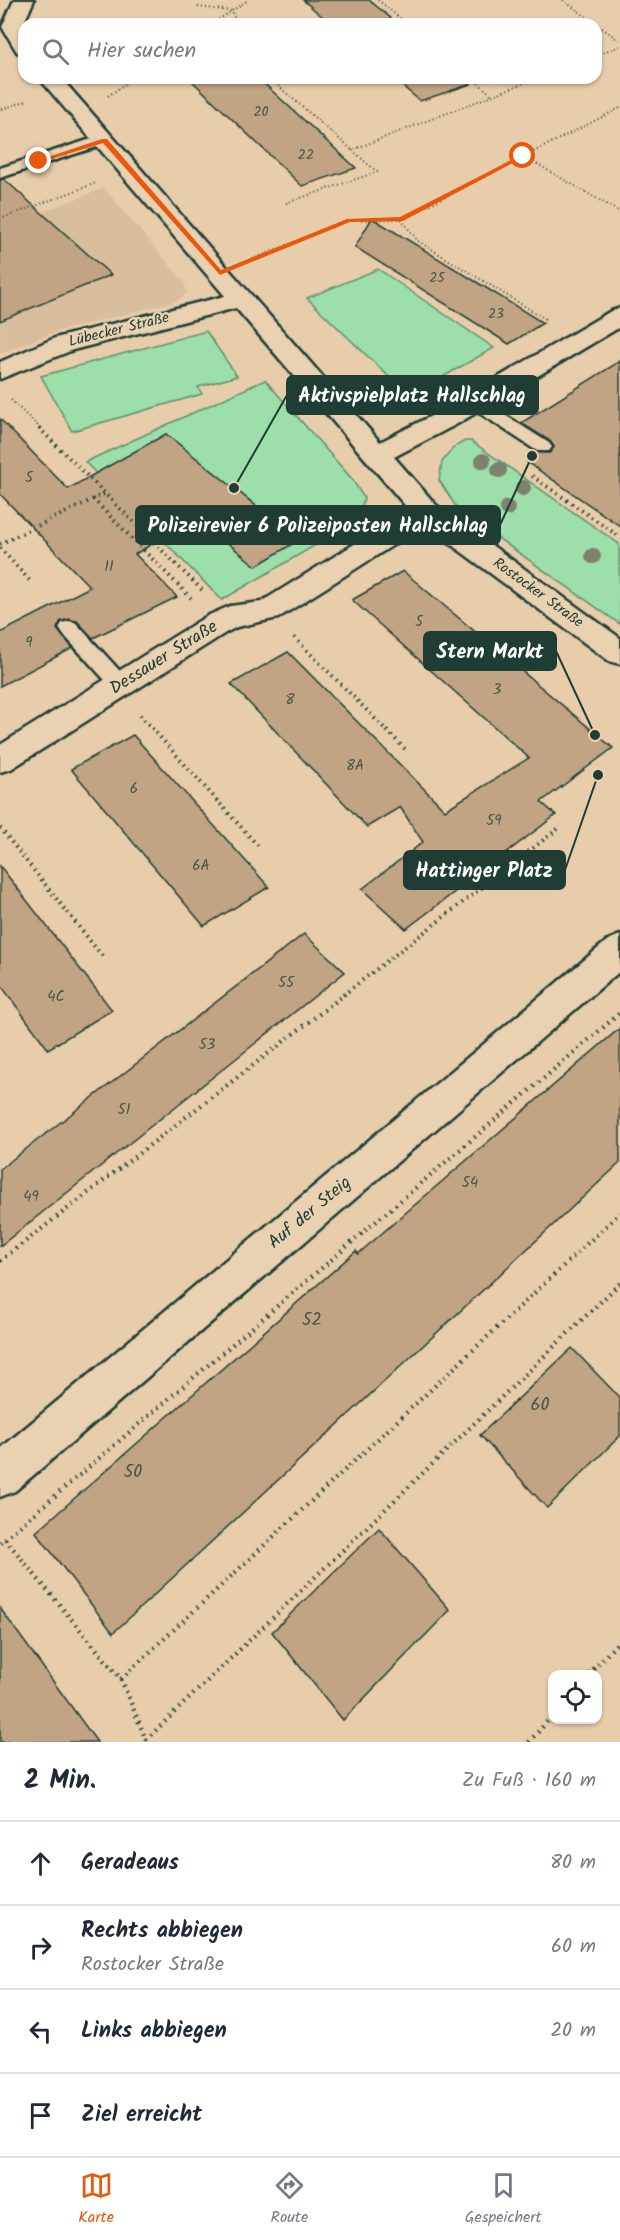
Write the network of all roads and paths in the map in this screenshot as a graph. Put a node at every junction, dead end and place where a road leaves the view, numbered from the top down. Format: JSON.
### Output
{"nodes":[{"id":1,"x":24,"y":0,"type":"edge"},
{"id":2,"x":248,"y":0,"type":"edge"},
{"id":3,"x":378,"y":0,"type":"edge"},
{"id":4,"x":563,"y":0,"type":"edge"},
{"id":5,"x":198,"y":7,"type":"dead end"},
{"id":6,"x":232,"y":11,"type":"junction"},
{"id":7,"x":221,"y":18,"type":"edge"},
{"id":8,"x":234,"y":18,"type":"edge"},
{"id":9,"x":400,"y":18,"type":"edge"},
{"id":10,"x":588,"y":18,"type":"edge"},
{"id":11,"x":602,"y":28,"type":"edge"},
{"id":12,"x":18,"y":38,"type":"edge"},
{"id":13,"x":620,"y":41,"type":"edge"},
{"id":14,"x":620,"y":46,"type":"edge"},
{"id":15,"x":602,"y":53,"type":"edge"},
{"id":16,"x":55,"y":84,"type":"edge"},
{"id":17,"x":276,"y":84,"type":"edge"},
{"id":18,"x":479,"y":84,"type":"edge"},
{"id":19,"x":521,"y":84,"type":"edge"},
{"id":20,"x":493,"y":95,"type":"junction"},
{"id":21,"x":620,"y":108,"type":"edge"},
{"id":22,"x":104,"y":140,"type":"junction"},
{"id":23,"x":352,"y":150,"type":"junction"},
{"id":24,"x":523,"y":156,"type":"junction"},
{"id":25,"x":130,"y":171,"type":"junction"},
{"id":26,"x":0,"y":173,"type":"edge"},
{"id":27,"x":286,"y":203,"type":"dead end"},
{"id":28,"x":620,"y":212,"type":"edge"},
{"id":29,"x":0,"y":219,"type":"edge"},
{"id":30,"x":401,"y":219,"type":"junction"},
{"id":31,"x":220,"y":273,"type":"junction"},
{"id":32,"x":242,"y":299,"type":"junction"},
{"id":33,"x":620,"y":316,"type":"edge"},
{"id":34,"x":580,"y":340,"type":"junction"},
{"id":35,"x":0,"y":371,"type":"edge"},
{"id":36,"x":8,"y":397,"type":"dead end"},
{"id":37,"x":475,"y":402,"type":"junction"},
{"id":38,"x":543,"y":447,"type":"dead end"},
{"id":39,"x":378,"y":454,"type":"junction"},
{"id":40,"x":527,"y":472,"type":"dead end"},
{"id":41,"x":105,"y":494,"type":"junction"},
{"id":42,"x":93,"y":499,"type":"junction"},
{"id":43,"x":426,"y":512,"type":"junction"},
{"id":44,"x":620,"y":537,"type":"edge"},
{"id":45,"x":0,"y":546,"type":"edge"},
{"id":46,"x":30,"y":581,"type":"dead end"},
{"id":47,"x":188,"y":595,"type":"dead end"},
{"id":48,"x":268,"y":611,"type":"junction"},
{"id":49,"x":230,"y":617,"type":"junction"},
{"id":50,"x":69,"y":628,"type":"dead end"},
{"id":51,"x":620,"y":653,"type":"edge"},
{"id":52,"x":118,"y":686,"type":"junction"},
{"id":53,"x":406,"y":750,"type":"dead end"},
{"id":54,"x":0,"y":760,"type":"edge"},
{"id":55,"x":0,"y":828,"type":"edge"},
{"id":56,"x":559,"y":828,"type":"dead end"},
{"id":57,"x":259,"y":847,"type":"dead end"},
{"id":58,"x":620,"y":950,"type":"edge"},
{"id":59,"x":103,"y":957,"type":"dead end"},
{"id":60,"x":620,"y":1013,"type":"edge"},
{"id":61,"x":620,"y":1213,"type":"edge"},
{"id":62,"x":0,"y":1261,"type":"edge"},
{"id":63,"x":620,"y":1283,"type":"edge"},
{"id":64,"x":0,"y":1476,"type":"edge"},
{"id":65,"x":2,"y":1541,"type":"edge"},
{"id":66,"x":620,"y":1640,"type":"edge"},
{"id":67,"x":593,"y":1670,"type":"edge"},
{"id":68,"x":121,"y":1679,"type":"junction"},
{"id":69,"x":548,"y":1721,"type":"edge"},
{"id":70,"x":146,"y":1741,"type":"edge"},
{"id":71,"x":530,"y":1742,"type":"edge"}],
"edges":[{"from":1,"to":12,"type":"street"},
{"from":2,"to":6,"type":"path"},
{"from":3,"to":9,"type":"path"},
{"from":4,"to":10,"type":"path"},
{"from":5,"to":6,"type":"path"},
{"from":6,"to":7,"type":"path"},
{"from":6,"to":8,"type":"path"},
{"from":11,"to":13,"type":"path"},
{"from":14,"to":15,"type":"path"},
{"from":16,"to":22,"type":"street","name":"Rostocker Straße"},
{"from":17,"to":23,"type":"path"},
{"from":18,"to":20,"type":"path"},
{"from":19,"to":20,"type":"path"},
{"from":20,"to":23,"type":"path"},
{"from":21,"to":24,"type":"path"},
{"from":22,"to":25,"type":"street","name":"Rostocker Straße"},
{"from":22,"to":26,"type":"lane"},
{"from":23,"to":27,"type":"path"},
{"from":24,"to":28,"type":"path"},
{"from":24,"to":30,"type":"path"},
{"from":25,"to":29,"type":"path"},
{"from":25,"to":31,"type":"street","name":"Rostocker Straße"},
{"from":30,"to":31,"type":"path"},
{"from":30,"to":34,"type":"path"},
{"from":31,"to":32,"type":"street","name":"Rostocker Straße"},
{"from":32,"to":35,"type":"street","name":"Lübecker Straße"},
{"from":32,"to":39,"type":"street","name":"Rostocker Straße"},
{"from":33,"to":34,"type":"street"},
{"from":34,"to":37,"type":"street"},
{"from":36,"to":41,"type":"path"},
{"from":37,"to":38,"type":"lane"},
{"from":37,"to":39,"type":"street"},
{"from":39,"to":43,"type":"street","name":"Rostocker Straße"},
{"from":40,"to":44,"type":"path"},
{"from":41,"to":42,"type":"path"},
{"from":41,"to":49,"type":"path"},
{"from":42,"to":45,"type":"path"},
{"from":42,"to":47,"type":"path"},
{"from":43,"to":48,"type":"street","name":"Dessauer Straße"},
{"from":43,"to":51,"type":"street","name":"Rostocker Straße"},
{"from":45,"to":46,"type":"path"},
{"from":48,"to":49,"type":"street","name":"Dessauer Straße"},
{"from":48,"to":53,"type":"path"},
{"from":49,"to":52,"type":"street","name":"Dessauer Straße"},
{"from":50,"to":52,"type":"lane"},
{"from":52,"to":54,"type":"street","name":"Dessauer Straße"},
{"from":52,"to":57,"type":"path"},
{"from":55,"to":59,"type":"path"},
{"from":56,"to":62,"type":"path"},
{"from":58,"to":64,"type":"street","name":"Auf der Steig"},
{"from":60,"to":65,"type":"path"},
{"from":61,"to":68,"type":"path"},
{"from":63,"to":70,"type":"path"},
{"from":65,"to":68,"type":"path"},
{"from":66,"to":67,"type":"path"},
{"from":68,"to":70,"type":"path"},
{"from":69,"to":71,"type":"path"}]}
